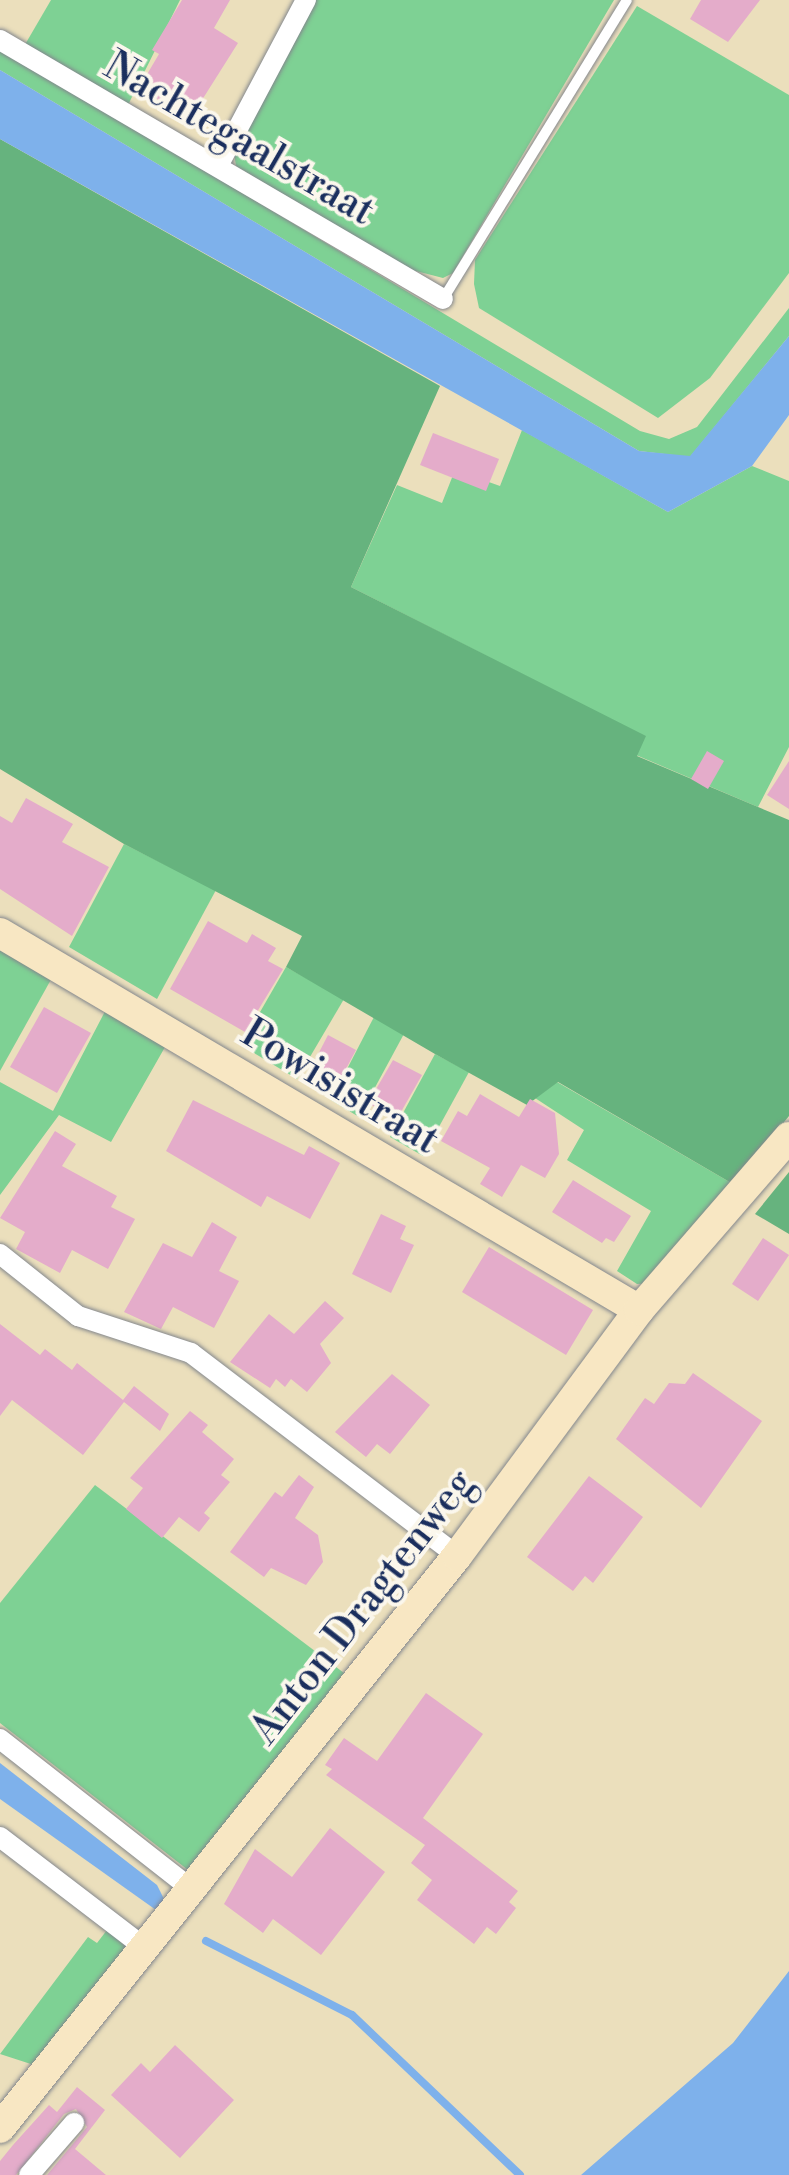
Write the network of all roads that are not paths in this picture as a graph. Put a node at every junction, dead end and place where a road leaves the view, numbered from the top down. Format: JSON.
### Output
{"nodes":[{"id":1,"x":306,"y":0,"type":"edge"},
{"id":2,"x":626,"y":0,"type":"edge"},
{"id":3,"x":0,"y":40,"type":"edge"},
{"id":4,"x":218,"y":166,"type":"junction"},
{"id":5,"x":444,"y":299,"type":"joint"},
{"id":6,"x":0,"y":933,"type":"edge"},
{"id":7,"x":789,"y":1137,"type":"edge"},
{"id":8,"x":0,"y":1254,"type":"edge"},
{"id":9,"x":638,"y":1310,"type":"junction"},
{"id":10,"x":457,"y":1556,"type":"junction"},
{"id":11,"x":0,"y":1739,"type":"edge"},
{"id":12,"x":0,"y":1837,"type":"edge"},
{"id":13,"x":192,"y":1889,"type":"junction"},
{"id":14,"x":148,"y":1950,"type":"junction"},
{"id":15,"x":74,"y":2123,"type":"dead end"},
{"id":16,"x":0,"y":2128,"type":"edge"},
{"id":17,"x":29,"y":2175,"type":"edge"}],
"edges":[{"from":1,"to":4,"type":"street"},
{"from":2,"to":5,"type":"lane"},
{"from":3,"to":4,"type":"street","name":"Nachtegaalstraat"},
{"from":4,"to":5,"type":"street","name":"Nachtegaalstraat"},
{"from":6,"to":9,"type":"main road","name":"Powisistraat"},
{"from":7,"to":9,"type":"main road","name":"Anton Dragtenweg"},
{"from":8,"to":10,"type":"street"},
{"from":9,"to":10,"type":"main road","name":"Anton Dragtenweg"},
{"from":10,"to":13,"type":"main road","name":"Anton Dragtenweg"},
{"from":11,"to":13,"type":"street"},
{"from":12,"to":14,"type":"street"},
{"from":13,"to":14,"type":"main road","name":"Anton Dragtenweg"},
{"from":14,"to":16,"type":"main road","name":"Anton Dragtenweg"},
{"from":15,"to":17,"type":"street"}]}
